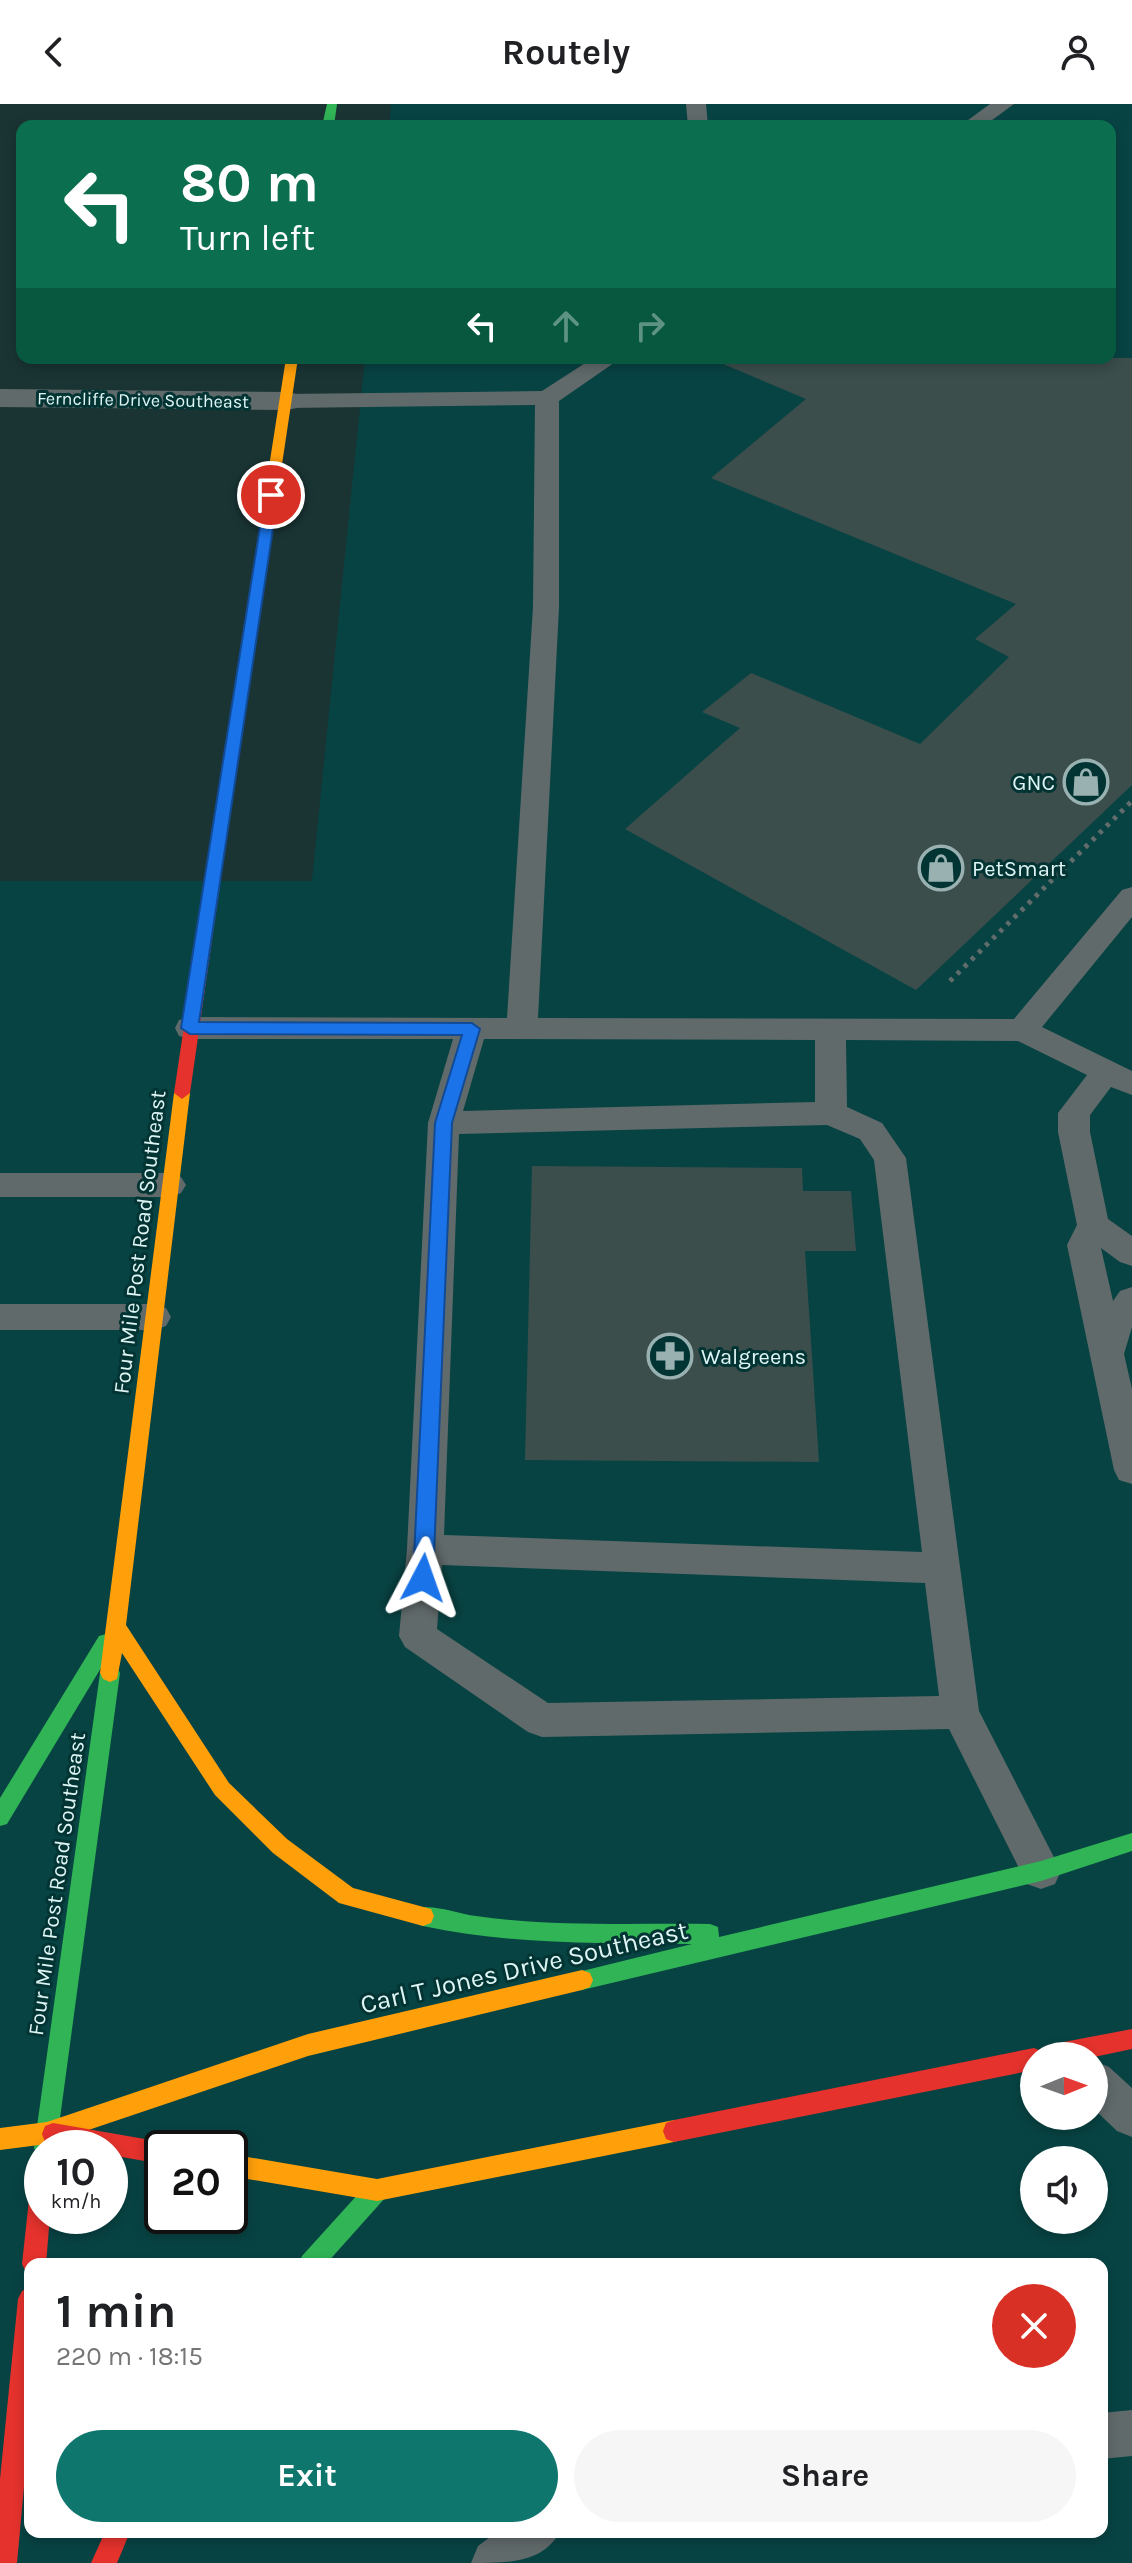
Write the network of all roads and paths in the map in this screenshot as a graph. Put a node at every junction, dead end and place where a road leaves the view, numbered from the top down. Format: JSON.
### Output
{"nodes":[{"id":1,"x":1004,"y":104,"type":"edge"},
{"id":2,"x":979,"y":120,"type":"edge"},
{"id":3,"x":291,"y":364,"type":"edge"},
{"id":4,"x":600,"y":364,"type":"edge"},
{"id":5,"x":0,"y":398,"type":"edge"},
{"id":6,"x":547,"y":398,"type":"junction"},
{"id":7,"x":286,"y":401,"type":"junction"},
{"id":8,"x":1132,"y":801,"type":"edge"},
{"id":9,"x":1132,"y":897,"type":"edge"},
{"id":10,"x":950,"y":981,"type":"dead end"},
{"id":11,"x":190,"y":1028,"type":"junction"},
{"id":12,"x":472,"y":1029,"type":"junction"},
{"id":13,"x":522,"y":1030,"type":"junction"},
{"id":14,"x":1022,"y":1030,"type":"junction"},
{"id":15,"x":830,"y":1031,"type":"junction"},
{"id":16,"x":1119,"y":1077,"type":"edge"},
{"id":17,"x":831,"y":1113,"type":"junction"},
{"id":18,"x":444,"y":1123,"type":"junction"},
{"id":19,"x":0,"y":1185,"type":"edge"},
{"id":20,"x":170,"y":1185,"type":"junction"},
{"id":21,"x":1093,"y":1225,"type":"junction"},
{"id":22,"x":1132,"y":1253,"type":"edge"},
{"id":23,"x":1132,"y":1300,"type":"edge"},
{"id":24,"x":0,"y":1317,"type":"edge"},
{"id":25,"x":154,"y":1317,"type":"junction"},
{"id":26,"x":1107,"y":1356,"type":"junction"},
{"id":27,"x":1132,"y":1470,"type":"edge"},
{"id":28,"x":425,"y":1549,"type":"junction"},
{"id":29,"x":942,"y":1568,"type":"junction"},
{"id":30,"x":116,"y":1626,"type":"junction"},
{"id":31,"x":960,"y":1712,"type":"junction"},
{"id":32,"x":0,"y":1817,"type":"edge"},
{"id":33,"x":1132,"y":1842,"type":"edge"},
{"id":34,"x":1041,"y":1871,"type":"junction"},
{"id":35,"x":776,"y":1935,"type":"junction"},
{"id":36,"x":1132,"y":2039,"type":"edge"},
{"id":37,"x":1108,"y":2044,"type":"edge"},
{"id":38,"x":1020,"y":2063,"type":"edge"},
{"id":39,"x":1108,"y":2094,"type":"edge"},
{"id":40,"x":1132,"y":2116,"type":"edge"},
{"id":41,"x":47,"y":2130,"type":"edge"},
{"id":42,"x":74,"y":2130,"type":"edge"},
{"id":43,"x":0,"y":2139,"type":"edge"},
{"id":44,"x":24,"y":2140,"type":"edge"},
{"id":45,"x":248,"y":2168,"type":"edge"},
{"id":46,"x":377,"y":2190,"type":"junction"},
{"id":47,"x":37,"y":2234,"type":"edge"},
{"id":48,"x":35,"y":2258,"type":"edge"},
{"id":49,"x":315,"y":2258,"type":"edge"},
{"id":50,"x":24,"y":2360,"type":"edge"},
{"id":51,"x":1132,"y":2433,"type":"edge"},
{"id":52,"x":1108,"y":2435,"type":"edge"},
{"id":53,"x":115,"y":2538,"type":"edge"},
{"id":54,"x":528,"y":2538,"type":"edge"},
{"id":55,"x":4,"y":2563,"type":"edge"},
{"id":56,"x":104,"y":2563,"type":"edge"},
{"id":57,"x":495,"y":2563,"type":"edge"}],
"edges":[{"from":1,"to":2,"type":"lane"},
{"from":3,"to":7,"type":"main road","name":"Four Mile Post Road Southeast"},
{"from":4,"to":6,"type":"lane"},
{"from":5,"to":7,"type":"street","name":"Ferncliffe Drive Southeast"},
{"from":6,"to":7,"type":"lane"},
{"from":6,"to":13,"type":"lane"},
{"from":7,"to":11,"type":"main road","name":"Four Mile Post Road Southeast"},
{"from":8,"to":10,"type":"path"},
{"from":9,"to":14,"type":"lane"},
{"from":11,"to":12,"type":"lane"},
{"from":11,"to":20,"type":"main road","name":"Four Mile Post Road Southeast"},
{"from":12,"to":13,"type":"lane"},
{"from":12,"to":18,"type":"lane"},
{"from":13,"to":15,"type":"lane"},
{"from":14,"to":15,"type":"lane"},
{"from":14,"to":16,"type":"lane"},
{"from":15,"to":17,"type":"lane"},
{"from":16,"to":21,"type":"lane"},
{"from":17,"to":18,"type":"lane"},
{"from":17,"to":29,"type":"lane"},
{"from":18,"to":28,"type":"lane"},
{"from":19,"to":20,"type":"lane"},
{"from":20,"to":25,"type":"main road","name":"Four Mile Post Road Southeast"},
{"from":21,"to":22,"type":"lane"},
{"from":21,"to":26,"type":"lane"},
{"from":23,"to":26,"type":"lane"},
{"from":24,"to":25,"type":"lane"},
{"from":25,"to":30,"type":"main road","name":"Four Mile Post Road Southeast"},
{"from":26,"to":27,"type":"lane"},
{"from":28,"to":29,"type":"lane"},
{"from":28,"to":31,"type":"lane"},
{"from":29,"to":31,"type":"lane"},
{"from":30,"to":32,"type":"main road"},
{"from":30,"to":35,"type":"main road"},
{"from":30,"to":41,"type":"main road","name":"Four Mile Post Road Southeast"},
{"from":31,"to":34,"type":"lane"},
{"from":33,"to":34,"type":"main road","name":"Carl T Jones Drive Southeast"},
{"from":34,"to":35,"type":"main road","name":"Carl T Jones Drive Southeast"},
{"from":35,"to":42,"type":"main road","name":"Carl T Jones Drive Southeast"},
{"from":36,"to":37,"type":"main road"},
{"from":38,"to":46,"type":"main road"},
{"from":39,"to":40,"type":"lane"},
{"from":43,"to":44,"type":"main road"},
{"from":45,"to":46,"type":"main road"},
{"from":46,"to":49,"type":"main road"},
{"from":47,"to":48,"type":"main road"},
{"from":50,"to":55,"type":"main road"},
{"from":51,"to":52,"type":"lane"},
{"from":53,"to":56,"type":"main road"},
{"from":54,"to":57,"type":"lane"}]}
